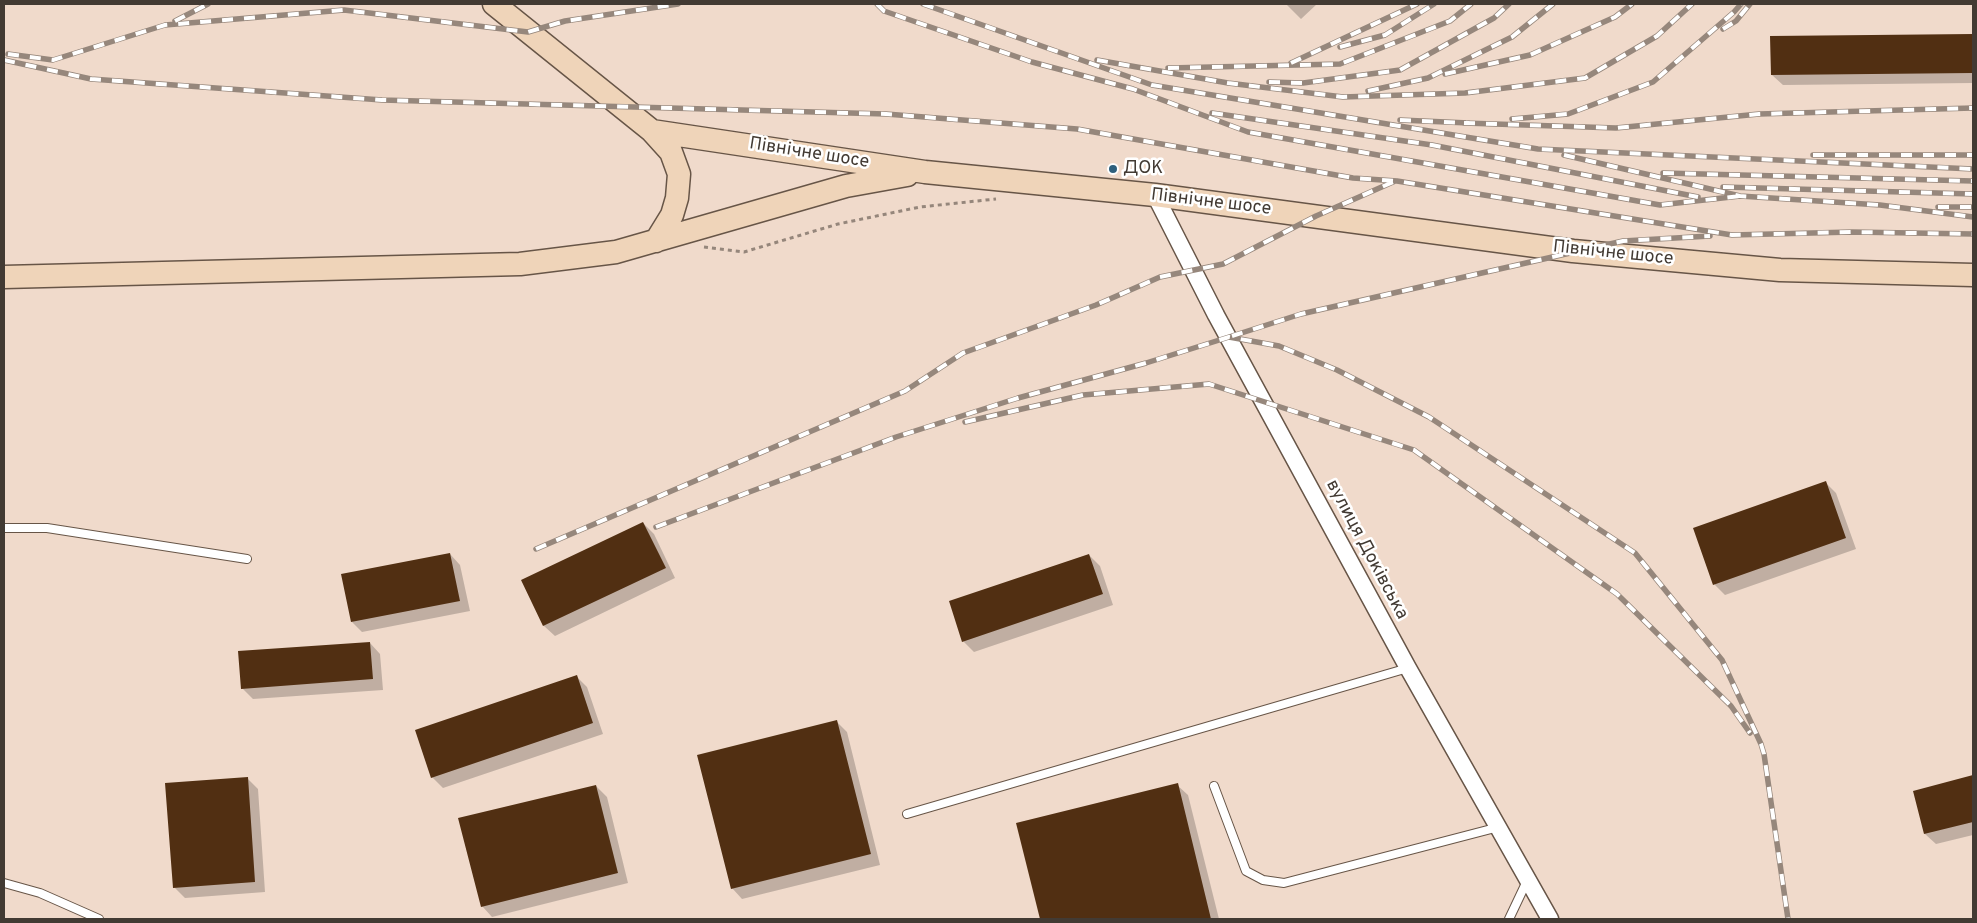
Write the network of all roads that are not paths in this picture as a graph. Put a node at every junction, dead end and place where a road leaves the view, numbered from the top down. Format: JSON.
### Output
{"nodes":[{"id":1,"x":494,"y":4,"type":"edge"},
{"id":2,"x":652,"y":131,"type":"junction"},
{"id":3,"x":925,"y":172,"type":"junction"},
{"id":4,"x":1155,"y":195,"type":"junction"},
{"id":5,"x":656,"y":241,"type":"junction"},
{"id":6,"x":1973,"y":275,"type":"edge"},
{"id":7,"x":4,"y":277,"type":"edge"},
{"id":8,"x":4,"y":528,"type":"edge"},
{"id":9,"x":247,"y":559,"type":"dead end"},
{"id":10,"x":1408,"y":668,"type":"junction"},
{"id":11,"x":1214,"y":786,"type":"dead end"},
{"id":12,"x":907,"y":814,"type":"dead end"},
{"id":13,"x":1499,"y":827,"type":"junction"},
{"id":14,"x":1528,"y":879,"type":"junction"},
{"id":15,"x":4,"y":883,"type":"edge"},
{"id":16,"x":99,"y":919,"type":"edge"},
{"id":17,"x":1509,"y":919,"type":"edge"},
{"id":18,"x":1550,"y":919,"type":"edge"}],
"edges":[{"from":1,"to":2,"type":"main road"},
{"from":2,"to":3,"type":"main road","name":"Північне шосе"},
{"from":2,"to":5,"type":"main road"},
{"from":3,"to":4,"type":"main road","name":"Північне шосе"},
{"from":3,"to":5,"type":"main road"},
{"from":4,"to":6,"type":"main road","name":"Північне шосе"},
{"from":4,"to":10,"type":"street","name":"вулиця Доківська"},
{"from":5,"to":7,"type":"main road"},
{"from":8,"to":9,"type":"lane"},
{"from":10,"to":12,"type":"lane"},
{"from":10,"to":13,"type":"street","name":"вулиця Доківська"},
{"from":11,"to":13,"type":"lane"},
{"from":13,"to":14,"type":"street","name":"вулиця Доківська"},
{"from":14,"to":17,"type":"lane"},
{"from":14,"to":18,"type":"street","name":"вулиця Доківська"},
{"from":15,"to":16,"type":"lane"}]}
